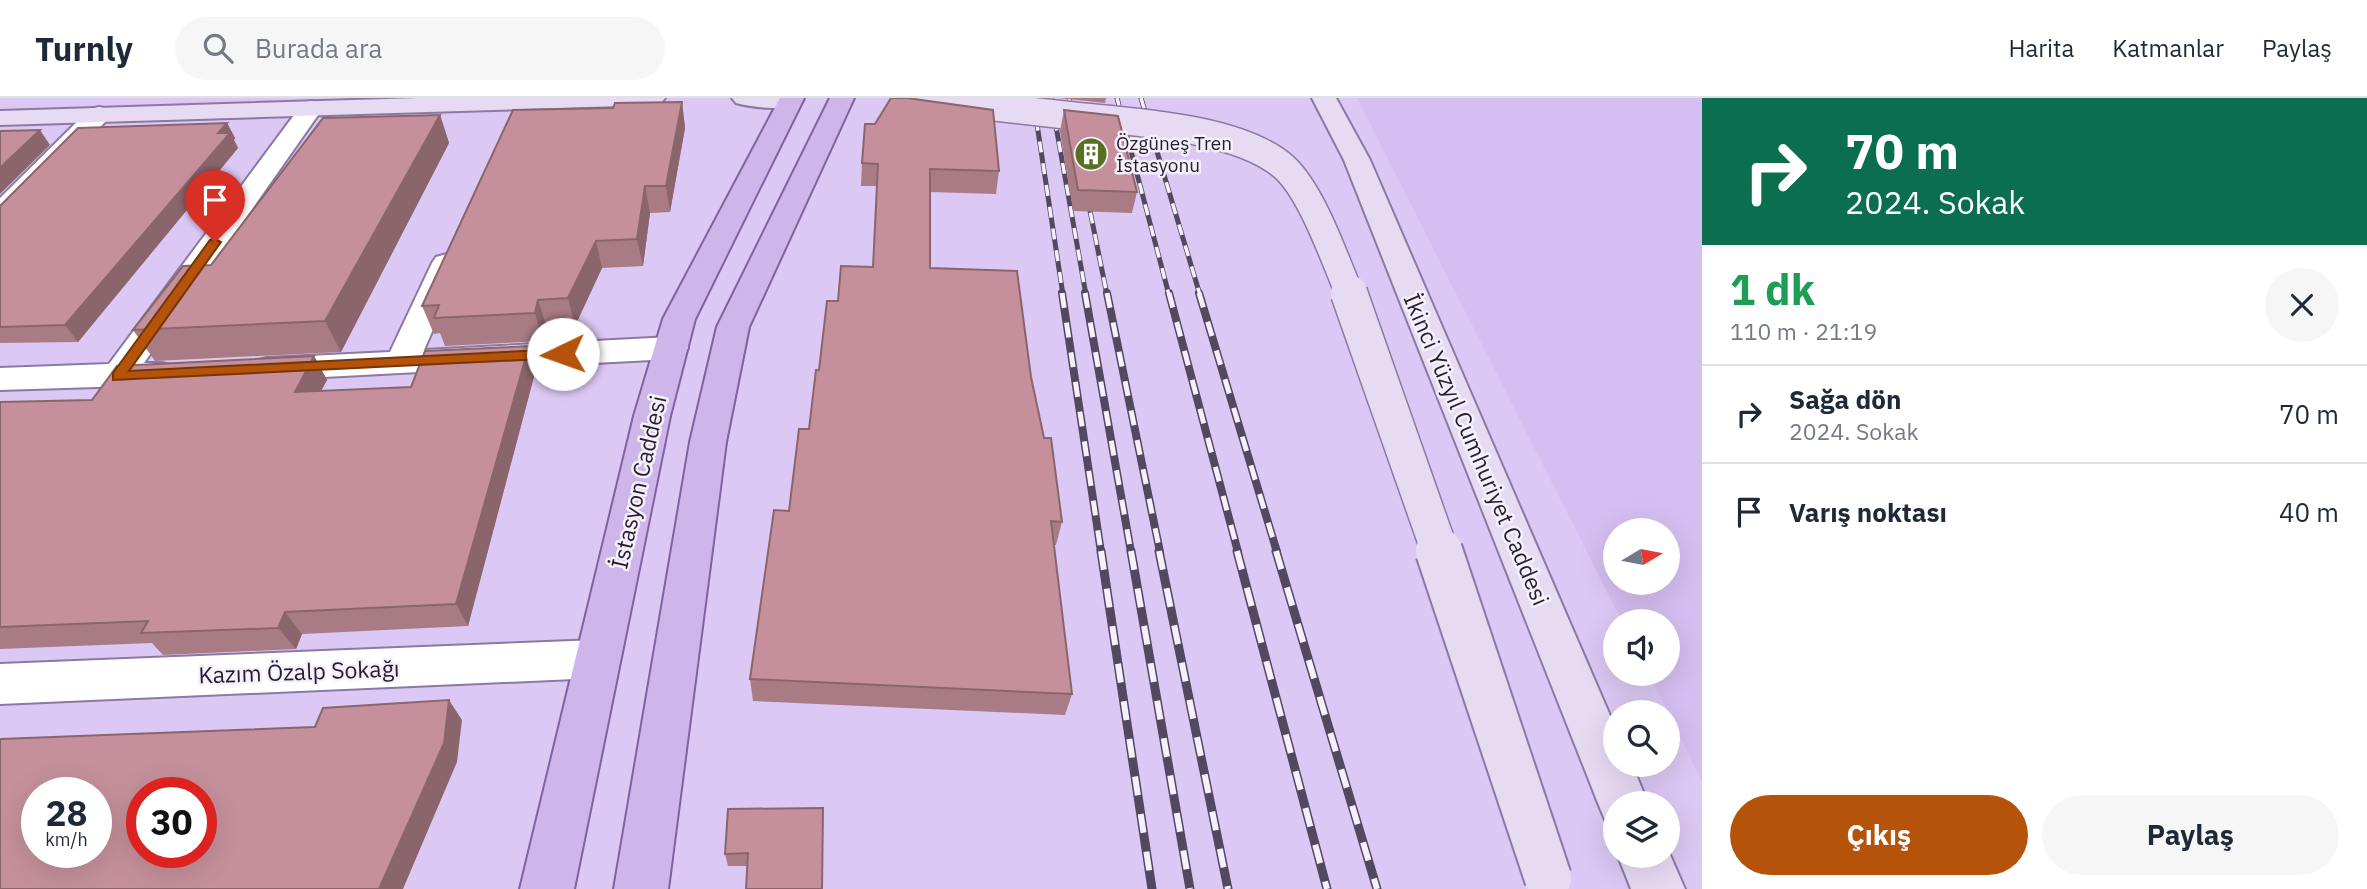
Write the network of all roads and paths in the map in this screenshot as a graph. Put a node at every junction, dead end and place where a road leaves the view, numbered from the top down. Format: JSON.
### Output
{"nodes":[{"id":1,"x":132,"y":98,"type":"edge"},
{"id":2,"x":653,"y":98,"type":"edge"},
{"id":3,"x":744,"y":98,"type":"edge"},
{"id":4,"x":914,"y":98,"type":"edge"},
{"id":5,"x":1324,"y":98,"type":"edge"},
{"id":6,"x":791,"y":99,"type":"edge"},
{"id":7,"x":840,"y":101,"type":"edge"},
{"id":8,"x":0,"y":102,"type":"edge"},
{"id":9,"x":106,"y":106,"type":"edge"},
{"id":10,"x":311,"y":108,"type":"junction"},
{"id":11,"x":0,"y":118,"type":"edge"},
{"id":12,"x":0,"y":214,"type":"edge"},
{"id":13,"x":458,"y":238,"type":"edge"},
{"id":14,"x":671,"y":348,"type":"junction"},
{"id":15,"x":402,"y":362,"type":"junction"},
{"id":16,"x":240,"y":370,"type":"edge"},
{"id":17,"x":199,"y":372,"type":"edge"},
{"id":18,"x":118,"y":376,"type":"junction"},
{"id":19,"x":0,"y":379,"type":"edge"},
{"id":20,"x":597,"y":659,"type":"junction"},
{"id":21,"x":0,"y":684,"type":"edge"},
{"id":22,"x":1618,"y":791,"type":"edge"},
{"id":23,"x":1649,"y":868,"type":"edge"},
{"id":24,"x":1550,"y":884,"type":"edge"},
{"id":25,"x":547,"y":889,"type":"edge"},
{"id":26,"x":641,"y":889,"type":"edge"},
{"id":27,"x":1658,"y":889,"type":"edge"}],
"edges":[{"from":1,"to":9,"type":"main road"},
{"from":2,"to":10,"type":"main road"},
{"from":3,"to":6,"type":"main road"},
{"from":4,"to":24,"type":"main road","bridge":true},
{"from":5,"to":22,"type":"main road","name":"İkinci Yüzyıl Cumhuriyet Caddesi"},
{"from":6,"to":7,"type":"main road"},
{"from":6,"to":14,"type":"main road","name":"İstasyon Caddesi"},
{"from":7,"to":26,"type":"main road"},
{"from":8,"to":9,"type":"main road"},
{"from":9,"to":10,"type":"main road"},
{"from":9,"to":11,"type":"main road"},
{"from":9,"to":12,"type":"street"},
{"from":10,"to":18,"type":"street"},
{"from":13,"to":15,"type":"street"},
{"from":14,"to":15,"type":"street"},
{"from":14,"to":20,"type":"main road","name":"İstasyon Caddesi"},
{"from":15,"to":16,"type":"street"},
{"from":17,"to":18,"type":"street"},
{"from":18,"to":19,"type":"street"},
{"from":20,"to":21,"type":"street","name":"Kazım Özalp Sokağı"},
{"from":20,"to":25,"type":"main road","name":"İstasyon Caddesi"},
{"from":23,"to":27,"type":"main road"}]}
